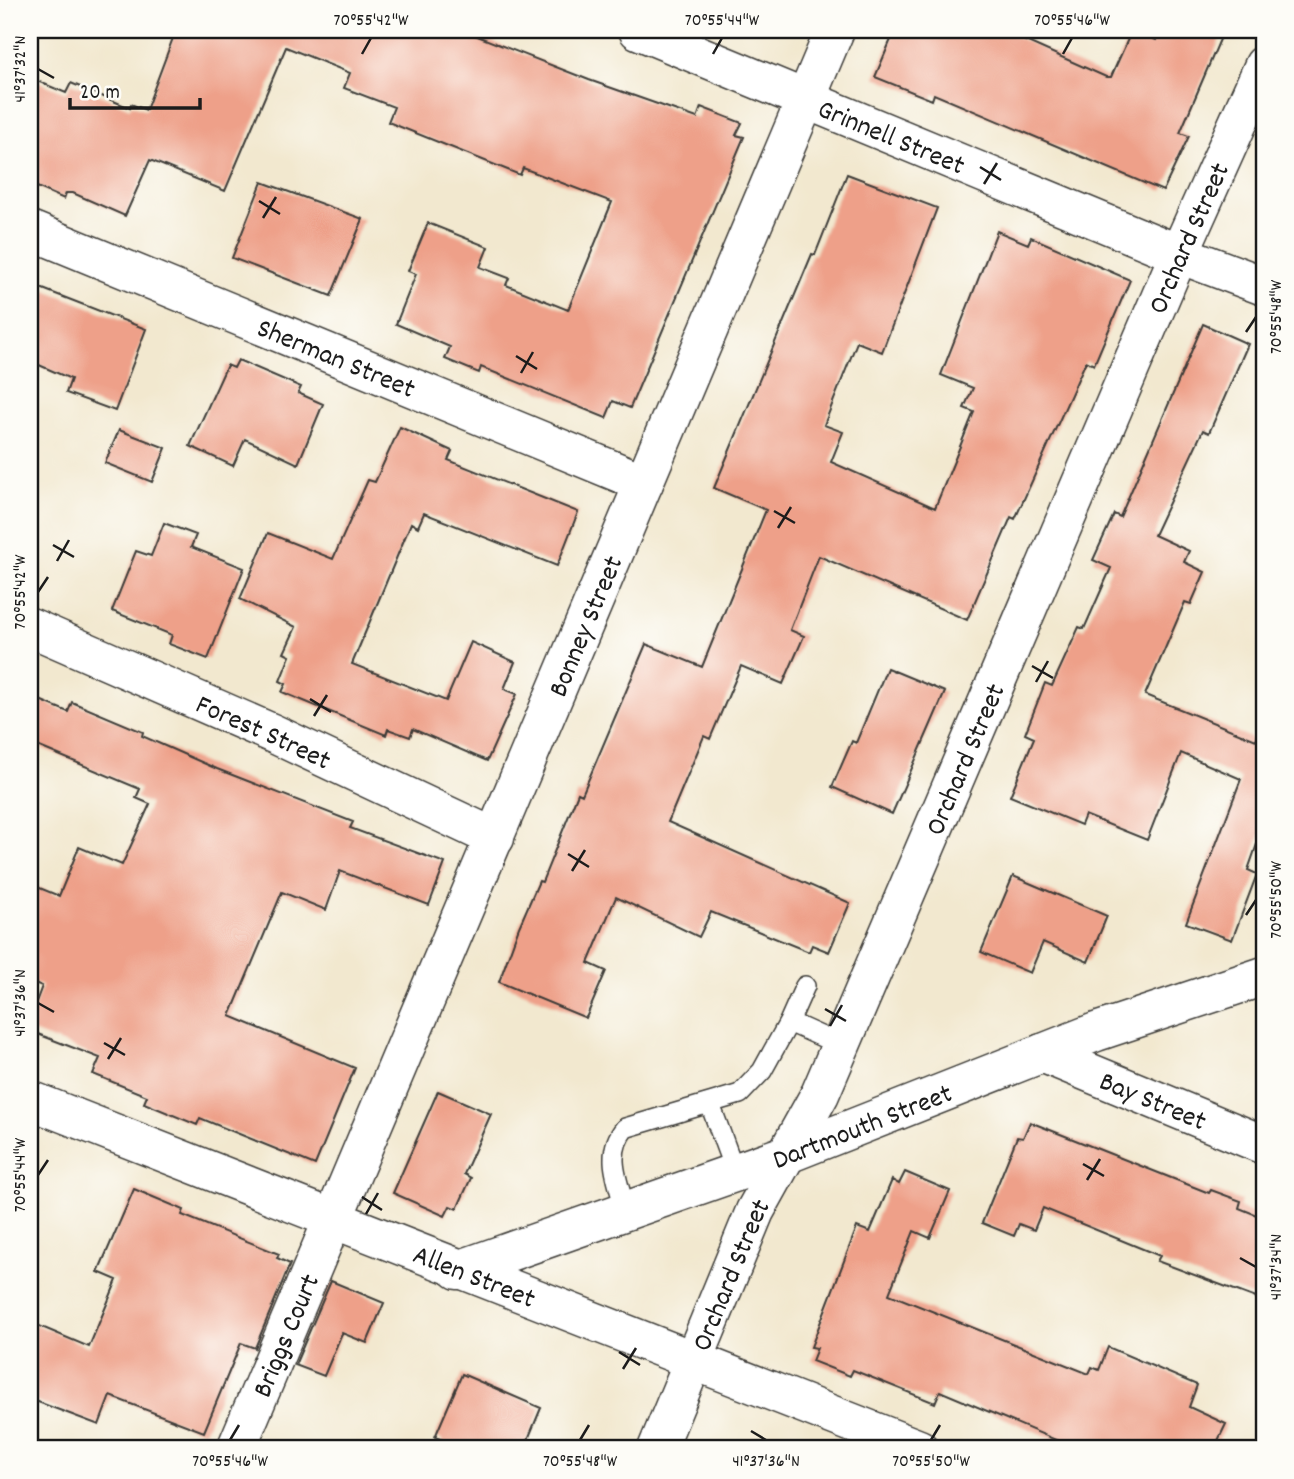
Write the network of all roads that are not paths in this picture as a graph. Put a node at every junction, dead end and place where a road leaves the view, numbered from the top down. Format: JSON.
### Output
{"nodes":[{"id":1,"x":638,"y":30,"type":"edge"},
{"id":2,"x":835,"y":30,"type":"edge"},
{"id":3,"x":1264,"y":65,"type":"edge"},
{"id":4,"x":806,"y":98,"type":"junction"},
{"id":5,"x":30,"y":230,"type":"edge"},
{"id":6,"x":1179,"y":254,"type":"junction"},
{"id":7,"x":1264,"y":286,"type":"edge"},
{"id":8,"x":644,"y":483,"type":"junction"},
{"id":9,"x":30,"y":627,"type":"edge"},
{"id":10,"x":495,"y":838,"type":"junction"},
{"id":11,"x":1264,"y":976,"type":"edge"},
{"id":12,"x":805,"y":986,"type":"dead end"},
{"id":13,"x":789,"y":1022,"type":"junction"},
{"id":14,"x":840,"y":1045,"type":"junction"},
{"id":15,"x":1042,"y":1053,"type":"junction"},
{"id":16,"x":30,"y":1100,"type":"edge"},
{"id":17,"x":710,"y":1104,"type":"junction"},
{"id":18,"x":1264,"y":1146,"type":"edge"},
{"id":19,"x":785,"y":1155,"type":"junction"},
{"id":20,"x":735,"y":1172,"type":"junction"},
{"id":21,"x":625,"y":1211,"type":"junction"},
{"id":22,"x":334,"y":1220,"type":"junction"},
{"id":23,"x":458,"y":1270,"type":"junction"},
{"id":24,"x":692,"y":1360,"type":"junction"},
{"id":25,"x":236,"y":1449,"type":"edge"},
{"id":26,"x":657,"y":1449,"type":"edge"},
{"id":27,"x":919,"y":1449,"type":"edge"}],
"edges":[{"from":1,"to":4,"type":"street","name":"Grinnell Street"},
{"from":2,"to":4,"type":"street","name":"Bonney Street"},
{"from":3,"to":6,"type":"street","name":"Orchard Street"},
{"from":4,"to":6,"type":"street","name":"Grinnell Street"},
{"from":4,"to":8,"type":"street","name":"Bonney Street"},
{"from":5,"to":8,"type":"street","name":"Sherman Street"},
{"from":6,"to":7,"type":"street","name":"Grinnell Street"},
{"from":6,"to":14,"type":"street","name":"Orchard Street"},
{"from":8,"to":10,"type":"street","name":"Bonney Street"},
{"from":9,"to":10,"type":"street","name":"Forest Street"},
{"from":10,"to":22,"type":"street","name":"Bonney Street"},
{"from":11,"to":15,"type":"street","name":"Dartmouth Street"},
{"from":12,"to":13,"type":"lane"},
{"from":13,"to":14,"type":"lane"},
{"from":13,"to":17,"type":"lane"},
{"from":14,"to":19,"type":"street","name":"Orchard Street"},
{"from":15,"to":18,"type":"street","name":"Bay Street"},
{"from":15,"to":19,"type":"street","name":"Dartmouth Street"},
{"from":16,"to":22,"type":"street","name":"Allen Street"},
{"from":17,"to":20,"type":"lane"},
{"from":17,"to":21,"type":"lane"},
{"from":19,"to":20,"type":"street","name":"Dartmouth Street"},
{"from":19,"to":24,"type":"street","name":"Orchard Street"},
{"from":20,"to":21,"type":"street","name":"Dartmouth Street"},
{"from":21,"to":23,"type":"street","name":"Dartmouth Street"},
{"from":22,"to":23,"type":"street","name":"Allen Street"},
{"from":22,"to":25,"type":"street","name":"Briggs Court"},
{"from":23,"to":24,"type":"street","name":"Allen Street"},
{"from":24,"to":26,"type":"street","name":"Orchard Street"},
{"from":24,"to":27,"type":"street","name":"Allen Street"}]}
